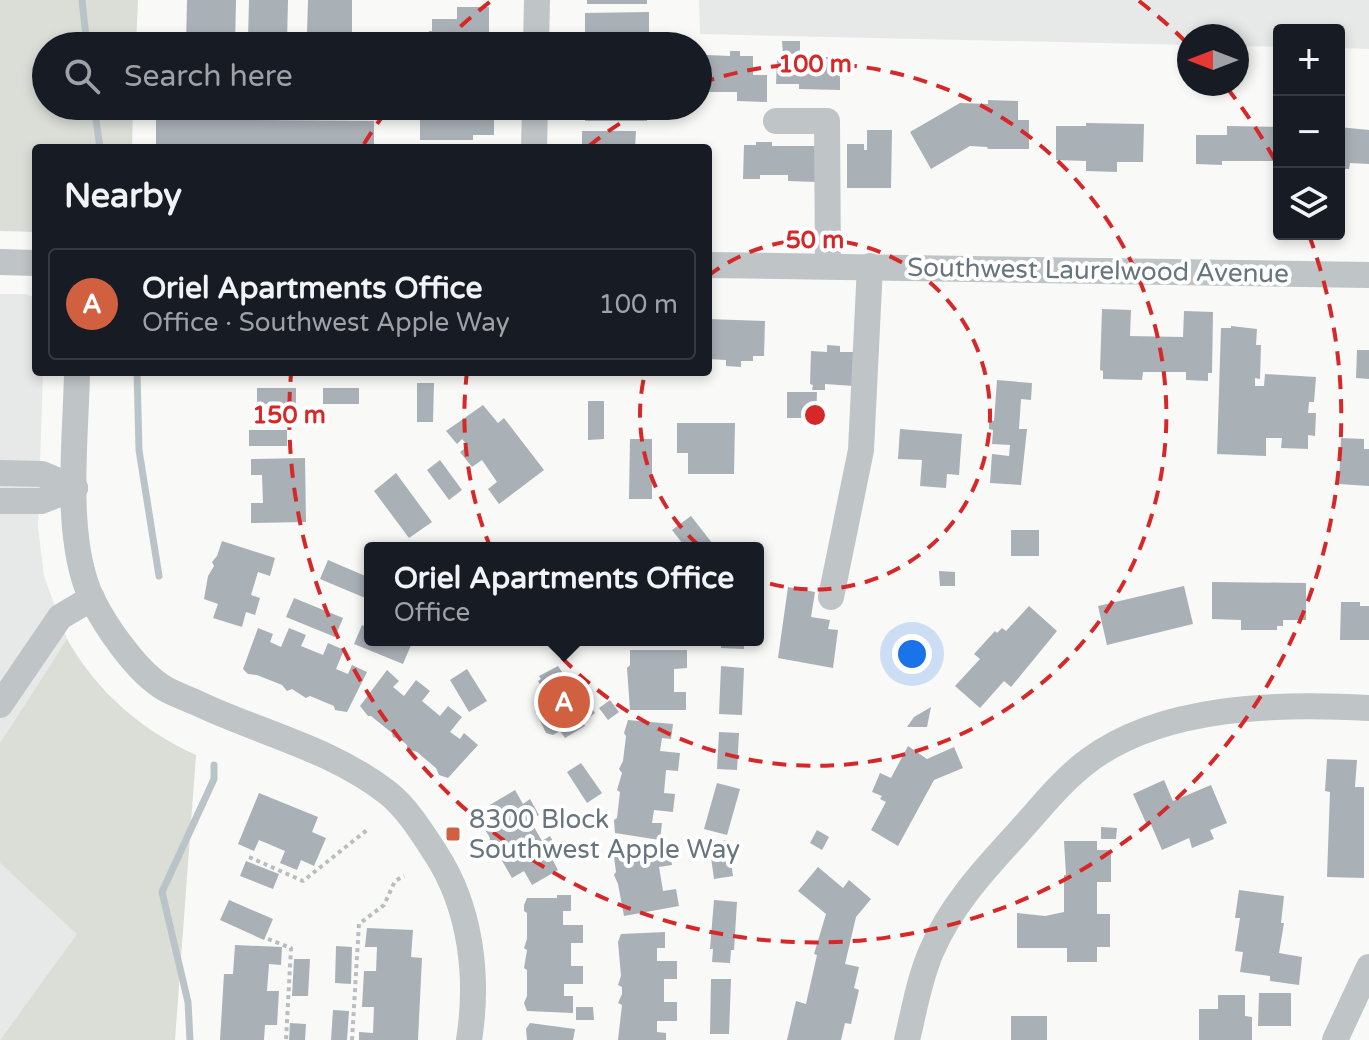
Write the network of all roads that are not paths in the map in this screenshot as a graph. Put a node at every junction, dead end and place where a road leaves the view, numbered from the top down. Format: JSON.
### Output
{"nodes":[{"id":1,"x":537,"y":0,"type":"edge"},
{"id":2,"x":536,"y":32,"type":"edge"},
{"id":3,"x":535,"y":120,"type":"edge"},
{"id":4,"x":776,"y":121,"type":"dead end"},
{"id":5,"x":534,"y":144,"type":"edge"},
{"id":6,"x":0,"y":262,"type":"edge"},
{"id":7,"x":32,"y":263,"type":"edge"},
{"id":8,"x":712,"y":265,"type":"edge"},
{"id":9,"x":828,"y":265,"type":"junction"},
{"id":10,"x":870,"y":266,"type":"junction"},
{"id":11,"x":1369,"y":275,"type":"edge"},
{"id":12,"x":77,"y":376,"type":"edge"},
{"id":13,"x":0,"y":473,"type":"edge"},
{"id":14,"x":75,"y":488,"type":"junction"},
{"id":15,"x":0,"y":501,"type":"edge"},
{"id":16,"x":831,"y":597,"type":"dead end"},
{"id":17,"x":92,"y":598,"type":"junction"},
{"id":18,"x":0,"y":705,"type":"edge"},
{"id":19,"x":1369,"y":708,"type":"edge"},
{"id":20,"x":1369,"y":967,"type":"edge"},
{"id":21,"x":469,"y":1040,"type":"edge"},
{"id":22,"x":907,"y":1040,"type":"edge"},
{"id":23,"x":1335,"y":1040,"type":"edge"}],
"edges":[{"from":1,"to":2,"type":"street"},
{"from":3,"to":5,"type":"street"},
{"from":4,"to":9,"type":"street"},
{"from":6,"to":7,"type":"street"},
{"from":8,"to":9,"type":"street","name":"Southwest Laurelwood Avenue"},
{"from":9,"to":10,"type":"street","name":"Southwest Laurelwood Avenue"},
{"from":10,"to":11,"type":"street","name":"Southwest Laurelwood Avenue"},
{"from":10,"to":16,"type":"street"},
{"from":12,"to":14,"type":"street"},
{"from":13,"to":14,"type":"street"},
{"from":14,"to":15,"type":"street"},
{"from":14,"to":17,"type":"street"},
{"from":17,"to":18,"type":"street"},
{"from":17,"to":21,"type":"street"},
{"from":19,"to":22,"type":"street"},
{"from":20,"to":23,"type":"street"}]}
